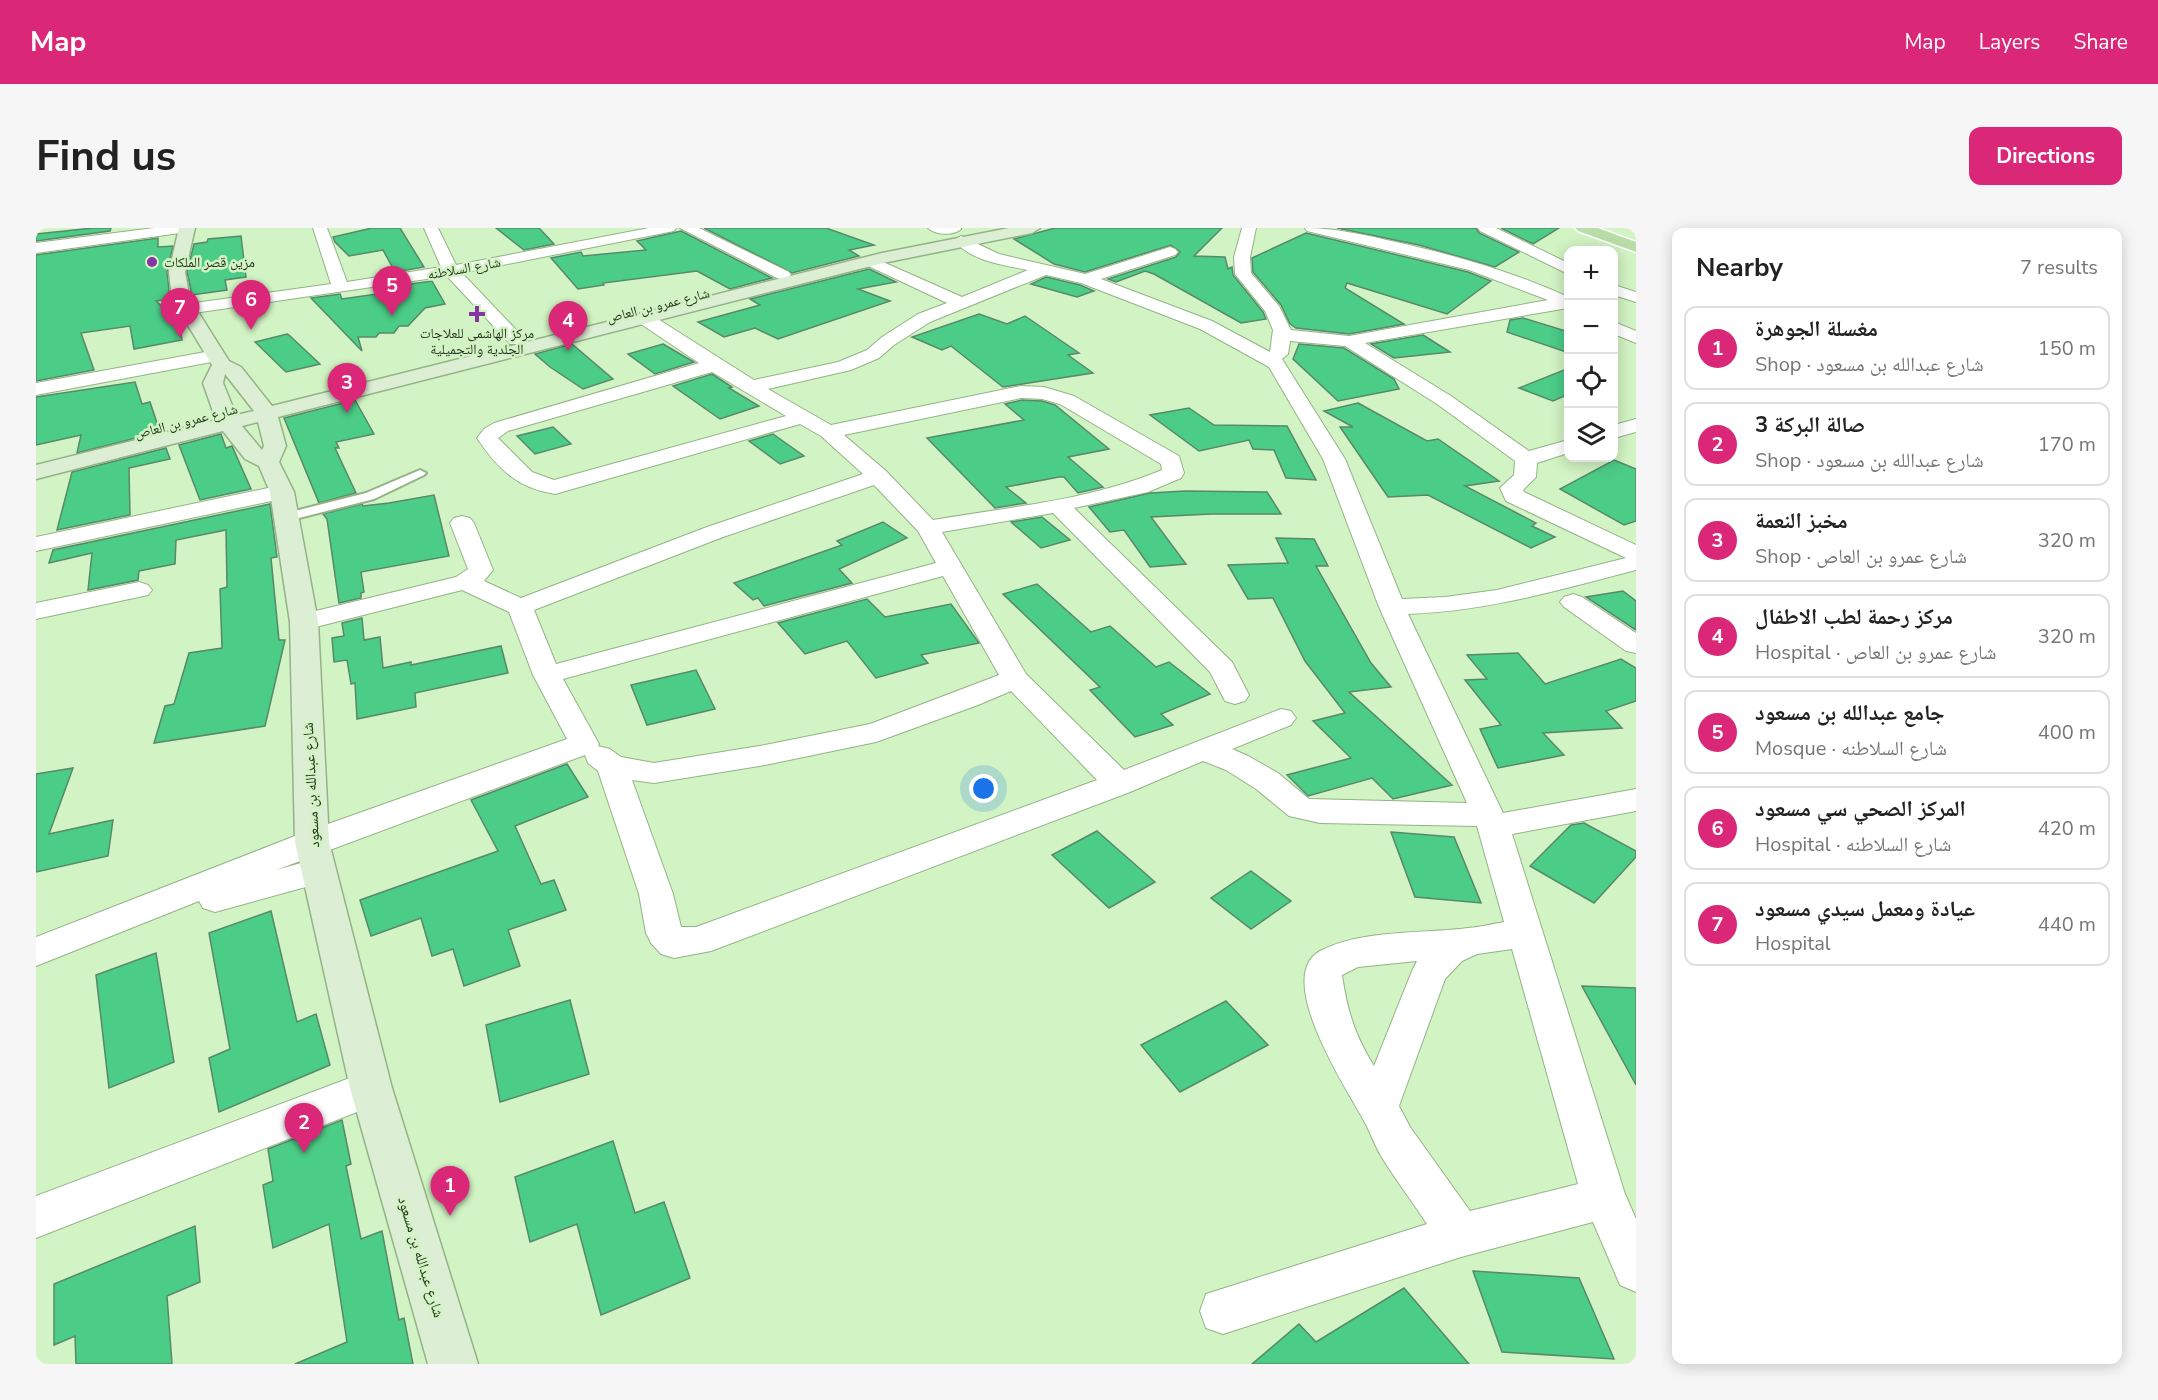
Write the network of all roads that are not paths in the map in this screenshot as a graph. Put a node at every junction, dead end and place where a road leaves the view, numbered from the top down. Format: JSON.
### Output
{"nodes":[{"id":1,"x":187,"y":228,"type":"edge"},
{"id":2,"x":320,"y":228,"type":"edge"},
{"id":3,"x":431,"y":228,"type":"edge"},
{"id":4,"x":669,"y":228,"type":"edge"},
{"id":5,"x":687,"y":228,"type":"edge"},
{"id":6,"x":935,"y":228,"type":"edge"},
{"id":7,"x":1002,"y":228,"type":"edge"},
{"id":8,"x":1032,"y":228,"type":"edge"},
{"id":9,"x":1249,"y":228,"type":"edge"},
{"id":10,"x":1312,"y":228,"type":"edge"},
{"id":11,"x":1485,"y":228,"type":"edge"},
{"id":12,"x":1583,"y":228,"type":"edge"},
{"id":13,"x":1603,"y":228,"type":"edge"},
{"id":14,"x":958,"y":233,"type":"edge"},
{"id":15,"x":1636,"y":239,"type":"edge"},
{"id":16,"x":1636,"y":247,"type":"edge"},
{"id":17,"x":36,"y":248,"type":"edge"},
{"id":18,"x":1170,"y":252,"type":"dead end"},
{"id":19,"x":869,"y":261,"type":"junction"},
{"id":20,"x":1564,"y":267,"type":"edge"},
{"id":21,"x":1043,"y":270,"type":"junction"},
{"id":22,"x":451,"y":271,"type":"junction"},
{"id":23,"x":783,"y":275,"type":"junction"},
{"id":24,"x":1086,"y":279,"type":"junction"},
{"id":25,"x":342,"y":288,"type":"junction"},
{"id":26,"x":1618,"y":291,"type":"edge"},
{"id":27,"x":1564,"y":297,"type":"edge"},
{"id":28,"x":1636,"y":297,"type":"edge"},
{"id":29,"x":1564,"y":299,"type":"edge"},
{"id":30,"x":962,"y":303,"type":"junction"},
{"id":31,"x":188,"y":309,"type":"junction"},
{"id":32,"x":644,"y":318,"type":"junction"},
{"id":33,"x":1618,"y":329,"type":"edge"},
{"id":34,"x":1282,"y":335,"type":"junction"},
{"id":35,"x":1636,"y":339,"type":"edge"},
{"id":36,"x":516,"y":340,"type":"junction"},
{"id":37,"x":1348,"y":341,"type":"junction"},
{"id":38,"x":219,"y":361,"type":"junction"},
{"id":39,"x":1276,"y":363,"type":"junction"},
{"id":40,"x":714,"y":364,"type":"junction"},
{"id":41,"x":754,"y":386,"type":"junction"},
{"id":42,"x":36,"y":389,"type":"edge"},
{"id":43,"x":262,"y":408,"type":"junction"},
{"id":44,"x":226,"y":417,"type":"junction"},
{"id":45,"x":803,"y":417,"type":"junction"},
{"id":46,"x":1636,"y":425,"type":"edge"},
{"id":47,"x":1618,"y":431,"type":"edge"},
{"id":48,"x":828,"y":432,"type":"junction"},
{"id":49,"x":1564,"y":448,"type":"edge"},
{"id":50,"x":36,"y":458,"type":"edge"},
{"id":51,"x":1526,"y":459,"type":"junction"},
{"id":52,"x":36,"y":472,"type":"edge"},
{"id":53,"x":420,"y":473,"type":"dead end"},
{"id":54,"x":878,"y":476,"type":"junction"},
{"id":55,"x":279,"y":490,"type":"junction"},
{"id":56,"x":1058,"y":505,"type":"junction"},
{"id":57,"x":462,"y":523,"type":"dead end"},
{"id":58,"x":928,"y":528,"type":"junction"},
{"id":59,"x":36,"y":544,"type":"edge"},
{"id":60,"x":1636,"y":554,"type":"edge"},
{"id":61,"x":1636,"y":563,"type":"edge"},
{"id":62,"x":951,"y":566,"type":"junction"},
{"id":63,"x":465,"y":582,"type":"junction"},
{"id":64,"x":139,"y":590,"type":"dead end"},
{"id":65,"x":1573,"y":602,"type":"dead end"},
{"id":66,"x":520,"y":607,"type":"junction"},
{"id":67,"x":1392,"y":607,"type":"junction"},
{"id":68,"x":36,"y":611,"type":"edge"},
{"id":69,"x":304,"y":622,"type":"junction"},
{"id":70,"x":1636,"y":645,"type":"edge"},
{"id":71,"x":547,"y":675,"type":"junction"},
{"id":72,"x":1015,"y":679,"type":"junction"},
{"id":73,"x":1234,"y":695,"type":"dead end"},
{"id":74,"x":1281,"y":718,"type":"dead end"},
{"id":75,"x":584,"y":744,"type":"junction"},
{"id":76,"x":1204,"y":750,"type":"junction"},
{"id":77,"x":612,"y":766,"type":"junction"},
{"id":78,"x":1119,"y":784,"type":"junction"},
{"id":79,"x":1636,"y":800,"type":"edge"},
{"id":80,"x":1490,"y":820,"type":"junction"},
{"id":81,"x":315,"y":856,"type":"junction"},
{"id":82,"x":1524,"y":933,"type":"junction"},
{"id":83,"x":1472,"y":941,"type":"junction"},
{"id":84,"x":36,"y":952,"type":"edge"},
{"id":85,"x":371,"y":1088,"type":"junction"},
{"id":86,"x":1378,"y":1107,"type":"junction"},
{"id":87,"x":1604,"y":1198,"type":"junction"},
{"id":88,"x":36,"y":1217,"type":"edge"},
{"id":89,"x":1461,"y":1235,"type":"junction"},
{"id":90,"x":1636,"y":1269,"type":"edge"},
{"id":91,"x":1223,"y":1311,"type":"dead end"},
{"id":92,"x":453,"y":1364,"type":"edge"}],
"edges":[{"from":1,"to":17,"type":"street"},
{"from":1,"to":31,"type":"street","name":"شارع عبدالله بن مسعود"},
{"from":2,"to":25,"type":"street"},
{"from":3,"to":22,"type":"street"},
{"from":4,"to":22,"type":"street","name":"شارع السلاطنه"},
{"from":5,"to":23,"type":"street"},
{"from":6,"to":14,"type":"street"},
{"from":7,"to":14,"type":"street","name":"شارع عمرو بن العاص"},
{"from":8,"to":14,"type":"street"},
{"from":9,"to":34,"type":"street"},
{"from":10,"to":27,"type":"street"},
{"from":11,"to":20,"type":"street"},
{"from":12,"to":16,"type":"main road"},
{"from":13,"to":15,"type":"main road"},
{"from":14,"to":19,"type":"street"},
{"from":14,"to":21,"type":"street"},
{"from":14,"to":23,"type":"street","name":"شارع عمرو بن العاص"},
{"from":18,"to":24,"type":"street"},
{"from":19,"to":30,"type":"street"},
{"from":19,"to":32,"type":"street"},
{"from":21,"to":24,"type":"street"},
{"from":21,"to":30,"type":"street"},
{"from":22,"to":25,"type":"street","name":"شارع السلاطنه"},
{"from":22,"to":36,"type":"street"},
{"from":23,"to":36,"type":"street","name":"شارع عمرو بن العاص"},
{"from":24,"to":39,"type":"street"},
{"from":25,"to":31,"type":"street","name":"شارع السلاطنه"},
{"from":26,"to":28,"type":"street"},
{"from":29,"to":37,"type":"street"},
{"from":30,"to":41,"type":"street"},
{"from":31,"to":38,"type":"street","name":"شارع عبدالله بن مسعود"},
{"from":32,"to":40,"type":"street"},
{"from":32,"to":43,"type":"street"},
{"from":33,"to":35,"type":"street"},
{"from":34,"to":37,"type":"street"},
{"from":34,"to":39,"type":"street"},
{"from":36,"to":43,"type":"street","name":"شارع عمرو بن العاص"},
{"from":37,"to":51,"type":"street"},
{"from":38,"to":42,"type":"street"},
{"from":38,"to":43,"type":"street","name":"شارع عبدالله بن مسعود"},
{"from":38,"to":44,"type":"street"},
{"from":39,"to":67,"type":"street"},
{"from":40,"to":41,"type":"street"},
{"from":40,"to":45,"type":"street"},
{"from":41,"to":45,"type":"street"},
{"from":43,"to":44,"type":"street"},
{"from":43,"to":55,"type":"street","name":"شارع عبدالله بن مسعود"},
{"from":44,"to":50,"type":"street","name":"شارع عمرو بن العاص"},
{"from":44,"to":52,"type":"street"},
{"from":44,"to":55,"type":"street"},
{"from":45,"to":48,"type":"street"},
{"from":46,"to":47,"type":"street"},
{"from":48,"to":54,"type":"street"},
{"from":48,"to":56,"type":"street"},
{"from":49,"to":51,"type":"street"},
{"from":51,"to":60,"type":"street"},
{"from":53,"to":55,"type":"lane"},
{"from":54,"to":58,"type":"street"},
{"from":54,"to":66,"type":"street"},
{"from":55,"to":59,"type":"street"},
{"from":55,"to":69,"type":"street","name":"شارع عبدالله بن مسعود"},
{"from":56,"to":58,"type":"street"},
{"from":56,"to":73,"type":"street"},
{"from":57,"to":63,"type":"street"},
{"from":58,"to":62,"type":"street"},
{"from":61,"to":67,"type":"street"},
{"from":62,"to":71,"type":"street"},
{"from":62,"to":72,"type":"street"},
{"from":63,"to":66,"type":"street"},
{"from":63,"to":69,"type":"street"},
{"from":64,"to":68,"type":"street"},
{"from":65,"to":70,"type":"street"},
{"from":66,"to":71,"type":"street"},
{"from":67,"to":80,"type":"street"},
{"from":69,"to":81,"type":"street","name":"شارع عبدالله بن مسعود"},
{"from":71,"to":75,"type":"street"},
{"from":72,"to":77,"type":"street"},
{"from":72,"to":78,"type":"street"},
{"from":74,"to":76,"type":"street"},
{"from":75,"to":77,"type":"street"},
{"from":75,"to":81,"type":"street"},
{"from":76,"to":78,"type":"street"},
{"from":76,"to":80,"type":"street"},
{"from":77,"to":78,"type":"street"},
{"from":79,"to":80,"type":"street"},
{"from":80,"to":82,"type":"street"},
{"from":81,"to":84,"type":"street"},
{"from":81,"to":85,"type":"street","name":"شارع عبدالله بن مسعود"},
{"from":82,"to":83,"type":"street"},
{"from":82,"to":87,"type":"street"},
{"from":83,"to":86,"type":"street"},
{"from":83,"to":86,"type":"street"},
{"from":85,"to":88,"type":"street"},
{"from":85,"to":92,"type":"street","name":"شارع عبدالله بن مسعود"},
{"from":86,"to":89,"type":"street"},
{"from":87,"to":89,"type":"street"},
{"from":87,"to":90,"type":"street"},
{"from":89,"to":91,"type":"street"}]}
